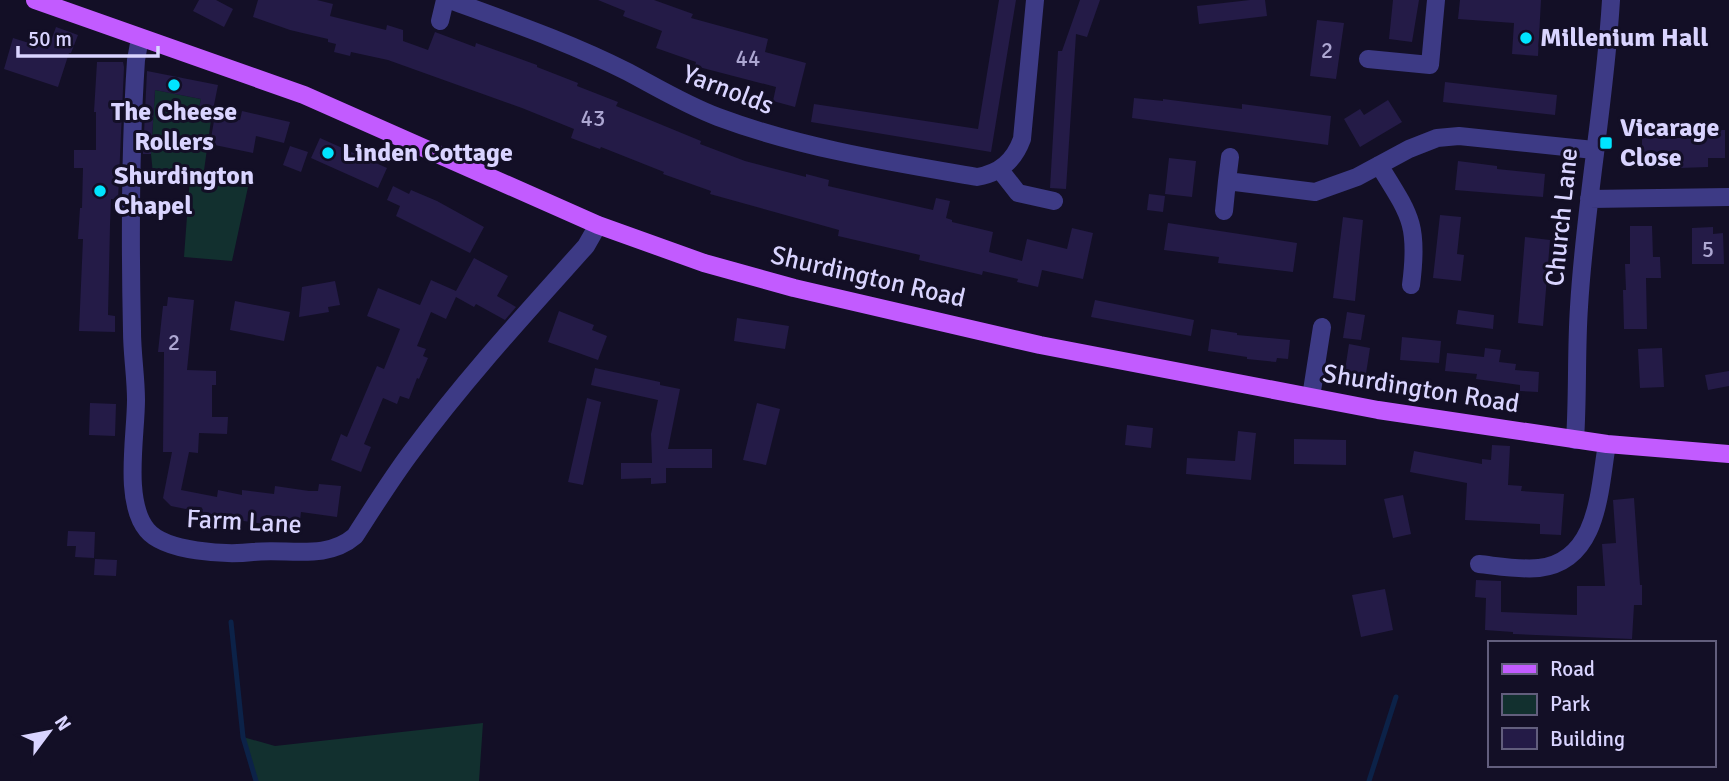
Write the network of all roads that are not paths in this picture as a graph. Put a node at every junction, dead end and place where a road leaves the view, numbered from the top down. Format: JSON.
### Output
{"nodes":[{"id":1,"x":35,"y":0,"type":"edge"},
{"id":2,"x":445,"y":0,"type":"edge"},
{"id":3,"x":450,"y":0,"type":"edge"},
{"id":4,"x":1035,"y":0,"type":"edge"},
{"id":5,"x":1436,"y":0,"type":"edge"},
{"id":6,"x":1611,"y":0,"type":"edge"},
{"id":7,"x":440,"y":21,"type":"dead end"},
{"id":8,"x":140,"y":38,"type":"junction"},
{"id":9,"x":1368,"y":59,"type":"dead end"},
{"id":10,"x":1594,"y":150,"type":"junction"},
{"id":11,"x":1230,"y":157,"type":"dead end"},
{"id":12,"x":1379,"y":165,"type":"junction"},
{"id":13,"x":1000,"y":170,"type":"junction"},
{"id":14,"x":1227,"y":181,"type":"junction"},
{"id":15,"x":1729,"y":197,"type":"edge"},
{"id":16,"x":1589,"y":200,"type":"junction"},
{"id":17,"x":1054,"y":201,"type":"dead end"},
{"id":18,"x":1224,"y":211,"type":"dead end"},
{"id":19,"x":598,"y":225,"type":"junction"},
{"id":20,"x":1410,"y":285,"type":"dead end"},
{"id":21,"x":1322,"y":327,"type":"dead end"},
{"id":22,"x":1311,"y":397,"type":"junction"},
{"id":23,"x":1575,"y":440,"type":"junction"},
{"id":24,"x":1607,"y":444,"type":"junction"},
{"id":25,"x":1729,"y":454,"type":"edge"},
{"id":26,"x":1479,"y":564,"type":"dead end"}],
"edges":[{"from":1,"to":8,"type":"main road","name":"Shurdington Road"},
{"from":2,"to":7,"type":"street"},
{"from":3,"to":13,"type":"street","name":"Yarnolds"},
{"from":4,"to":13,"type":"street"},
{"from":5,"to":9,"type":"street"},
{"from":6,"to":10,"type":"street","name":"Church Lane"},
{"from":8,"to":19,"type":"main road","name":"Shurdington Road"},
{"from":8,"to":19,"type":"street","name":"Farm Lane"},
{"from":10,"to":12,"type":"street"},
{"from":10,"to":16,"type":"street","name":"Church Lane"},
{"from":11,"to":14,"type":"street"},
{"from":12,"to":14,"type":"street"},
{"from":12,"to":20,"type":"street"},
{"from":13,"to":17,"type":"street"},
{"from":14,"to":18,"type":"street"},
{"from":15,"to":16,"type":"street"},
{"from":16,"to":23,"type":"street","name":"Church Lane"},
{"from":19,"to":22,"type":"main road","name":"Shurdington Road"},
{"from":21,"to":22,"type":"street"},
{"from":22,"to":23,"type":"main road","name":"Shurdington Road"},
{"from":23,"to":24,"type":"main road","name":"Shurdington Road"},
{"from":24,"to":25,"type":"main road","name":"Shurdington Road"},
{"from":24,"to":26,"type":"street"}]}
